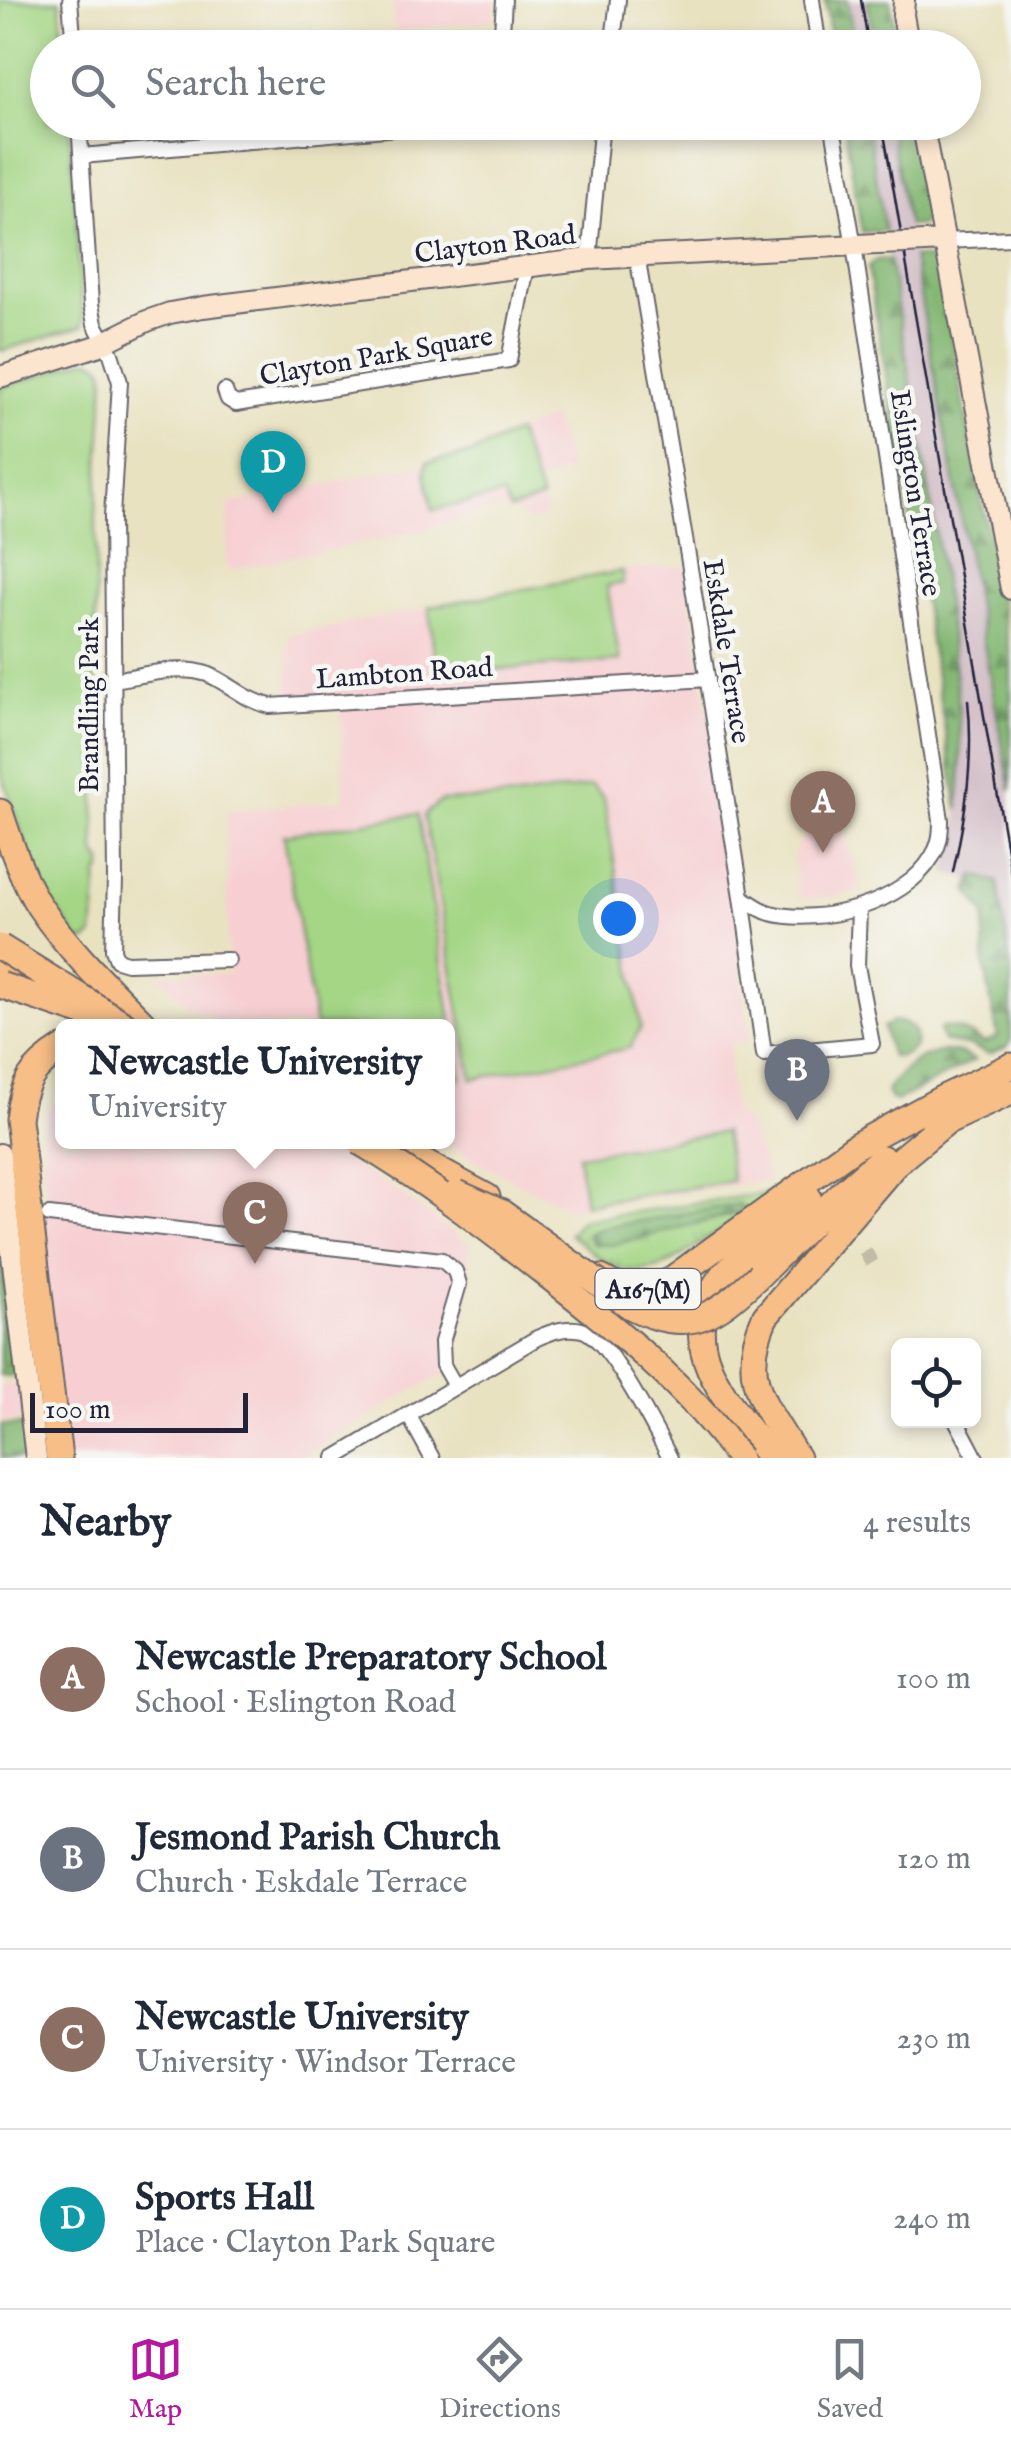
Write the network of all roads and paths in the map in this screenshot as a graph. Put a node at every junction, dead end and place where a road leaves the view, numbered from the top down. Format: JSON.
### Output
{"nodes":[{"id":1,"x":70,"y":0,"type":"edge"},
{"id":2,"x":504,"y":0,"type":"edge"},
{"id":3,"x":618,"y":0,"type":"edge"},
{"id":4,"x":812,"y":0,"type":"edge"},
{"id":5,"x":904,"y":0,"type":"edge"},
{"id":6,"x":72,"y":30,"type":"edge"},
{"id":7,"x":503,"y":30,"type":"edge"},
{"id":8,"x":614,"y":30,"type":"edge"},
{"id":9,"x":816,"y":30,"type":"edge"},
{"id":10,"x":905,"y":30,"type":"edge"},
{"id":11,"x":81,"y":140,"type":"edge"},
{"id":12,"x":262,"y":140,"type":"edge"},
{"id":13,"x":600,"y":140,"type":"edge"},
{"id":14,"x":835,"y":140,"type":"edge"},
{"id":15,"x":925,"y":140,"type":"edge"},
{"id":16,"x":82,"y":156,"type":"junction"},
{"id":17,"x":1011,"y":238,"type":"edge"},
{"id":18,"x":944,"y":241,"type":"junction"},
{"id":19,"x":854,"y":246,"type":"junction"},
{"id":20,"x":637,"y":256,"type":"junction"},
{"id":21,"x":589,"y":258,"type":"junction"},
{"id":22,"x":527,"y":267,"type":"junction"},
{"id":23,"x":105,"y":342,"type":"junction"},
{"id":24,"x":0,"y":377,"type":"edge"},
{"id":25,"x":224,"y":391,"type":"dead end"},
{"id":26,"x":1011,"y":589,"type":"edge"},
{"id":27,"x":708,"y":679,"type":"junction"},
{"id":28,"x":113,"y":680,"type":"junction"},
{"id":29,"x":0,"y":812,"type":"edge"},
{"id":30,"x":742,"y":898,"type":"junction"},
{"id":31,"x":859,"y":909,"type":"junction"},
{"id":32,"x":0,"y":946,"type":"edge"},
{"id":33,"x":228,"y":960,"type":"dead end"},
{"id":34,"x":0,"y":970,"type":"edge"},
{"id":35,"x":0,"y":985,"type":"edge"},
{"id":36,"x":0,"y":999,"type":"edge"},
{"id":37,"x":89,"y":1000,"type":"junction"},
{"id":38,"x":111,"y":1019,"type":"edge"},
{"id":39,"x":123,"y":1019,"type":"edge"},
{"id":40,"x":123,"y":1019,"type":"edge"},
{"id":41,"x":129,"y":1019,"type":"edge"},
{"id":42,"x":55,"y":1054,"type":"edge"},
{"id":43,"x":1011,"y":1066,"type":"edge"},
{"id":44,"x":1011,"y":1092,"type":"edge"},
{"id":45,"x":948,"y":1120,"type":"junction"},
{"id":46,"x":902,"y":1122,"type":"junction"},
{"id":47,"x":372,"y":1149,"type":"edge"},
{"id":48,"x":395,"y":1149,"type":"edge"},
{"id":49,"x":398,"y":1149,"type":"edge"},
{"id":50,"x":11,"y":1159,"type":"edge"},
{"id":51,"x":414,"y":1174,"type":"junction"},
{"id":52,"x":49,"y":1215,"type":"dead end"},
{"id":53,"x":456,"y":1386,"type":"junction"},
{"id":54,"x":408,"y":1414,"type":"junction"},
{"id":55,"x":960,"y":1428,"type":"edge"},
{"id":56,"x":787,"y":1457,"type":"edge"},
{"id":57,"x":36,"y":1458,"type":"edge"},
{"id":58,"x":59,"y":1458,"type":"edge"},
{"id":59,"x":335,"y":1458,"type":"edge"},
{"id":60,"x":432,"y":1458,"type":"edge"},
{"id":61,"x":670,"y":1458,"type":"edge"},
{"id":62,"x":739,"y":1458,"type":"edge"},
{"id":63,"x":748,"y":1458,"type":"edge"},
{"id":64,"x":976,"y":1458,"type":"edge"}],
"edges":[{"from":1,"to":6,"type":"street"},
{"from":2,"to":7,"type":"street"},
{"from":3,"to":8,"type":"street"},
{"from":4,"to":9,"type":"street"},
{"from":5,"to":10,"type":"street"},
{"from":11,"to":16,"type":"street","name":"Brandling Park"},
{"from":12,"to":16,"type":"street"},
{"from":13,"to":21,"type":"street"},
{"from":14,"to":19,"type":"street","name":"Eslington Terrace"},
{"from":15,"to":18,"type":"street"},
{"from":16,"to":23,"type":"street","name":"Brandling Park"},
{"from":17,"to":18,"type":"street","name":"Clayton Road"},
{"from":18,"to":19,"type":"street","name":"Clayton Road","bridge":true},
{"from":18,"to":26,"type":"street"},
{"from":19,"to":20,"type":"street","name":"Clayton Road"},
{"from":19,"to":31,"type":"street","name":"Eslington Terrace"},
{"from":20,"to":21,"type":"street","name":"Clayton Road"},
{"from":20,"to":27,"type":"street","name":"Eskdale Terrace"},
{"from":21,"to":22,"type":"street","name":"Clayton Road"},
{"from":22,"to":23,"type":"street","name":"Clayton Road"},
{"from":22,"to":25,"type":"street","name":"Clayton Park Square"},
{"from":23,"to":24,"type":"street","name":"Clayton Road"},
{"from":23,"to":28,"type":"street","name":"Brandling Park"},
{"from":27,"to":28,"type":"street","name":"Lambton Road"},
{"from":27,"to":30,"type":"street","name":"Eskdale Terrace"},
{"from":28,"to":33,"type":"street","name":"Brandling Park"},
{"from":29,"to":41,"type":"highway"},
{"from":30,"to":31,"type":"street"},
{"from":30,"to":31,"type":"street","name":"Eskdale Terrace"},
{"from":32,"to":39,"type":"highway","bridge":true},
{"from":34,"to":37,"type":"highway"},
{"from":35,"to":38,"type":"highway","bridge":true},
{"from":36,"to":37,"type":"highway"},
{"from":37,"to":40,"type":"highway"},
{"from":42,"to":50,"type":"highway"},
{"from":43,"to":46,"type":"highway"},
{"from":44,"to":45,"type":"highway"},
{"from":45,"to":51,"type":"highway","number":"A167(M)","bridge":true},
{"from":45,"to":56,"type":"highway","number":"A167(M)"},
{"from":46,"to":49,"type":"highway","number":"A167(M)"},
{"from":46,"to":56,"type":"highway","number":"A167(M)"},
{"from":47,"to":51,"type":"highway","number":"A167(M)","bridge":true},
{"from":48,"to":63,"type":"highway","number":"A167(M)"},
{"from":50,"to":57,"type":"street"},
{"from":50,"to":58,"type":"highway"},
{"from":51,"to":62,"type":"highway","number":"A167(M)","bridge":true},
{"from":52,"to":53,"type":"street"},
{"from":53,"to":54,"type":"street"},
{"from":53,"to":61,"type":"street"},
{"from":54,"to":59,"type":"street"},
{"from":54,"to":60,"type":"street"},
{"from":55,"to":64,"type":"street"}]}
